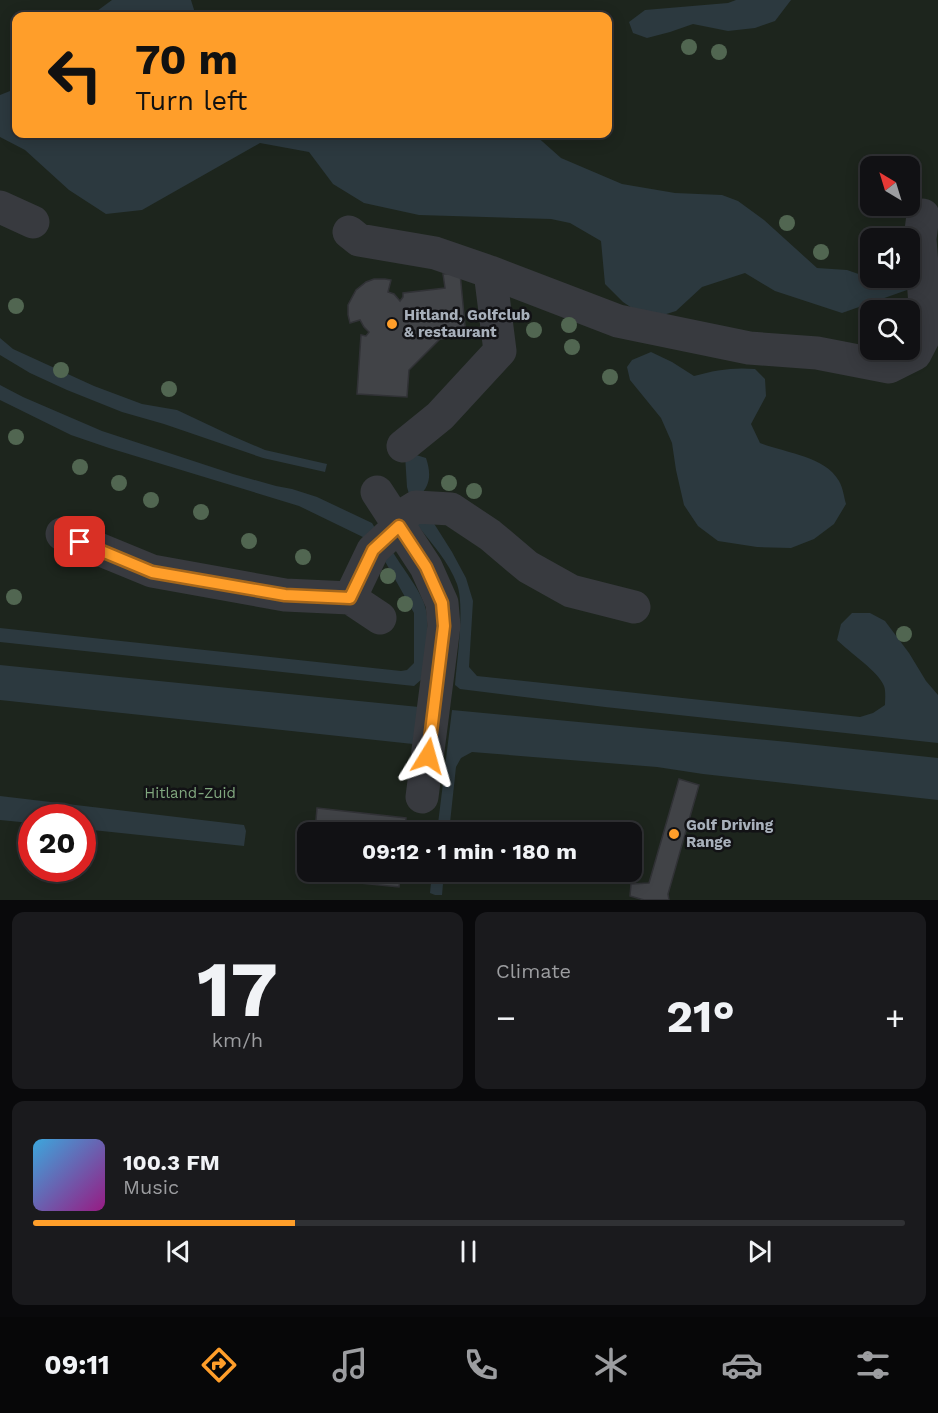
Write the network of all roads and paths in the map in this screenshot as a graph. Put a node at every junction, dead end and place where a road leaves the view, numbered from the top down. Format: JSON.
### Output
{"nodes":[{"id":1,"x":0,"y":207,"type":"edge"},
{"id":2,"x":924,"y":215,"type":"dead end"},
{"id":3,"x":33,"y":222,"type":"dead end"},
{"id":4,"x":349,"y":232,"type":"dead end"},
{"id":5,"x":490,"y":272,"type":"junction"},
{"id":6,"x":403,"y":446,"type":"dead end"},
{"id":7,"x":378,"y":492,"type":"dead end"},
{"id":8,"x":397,"y":523,"type":"junction"},
{"id":9,"x":62,"y":534,"type":"dead end"},
{"id":10,"x":350,"y":598,"type":"junction"},
{"id":11,"x":634,"y":607,"type":"dead end"},
{"id":12,"x":380,"y":618,"type":"dead end"},
{"id":13,"x":422,"y":797,"type":"dead end"}],
"edges":[{"from":1,"to":3,"type":"lane"},
{"from":2,"to":5,"type":"lane"},
{"from":4,"to":5,"type":"lane"},
{"from":5,"to":6,"type":"lane"},
{"from":7,"to":8,"type":"lane"},
{"from":8,"to":10,"type":"lane"},
{"from":8,"to":11,"type":"lane"},
{"from":8,"to":13,"type":"lane"},
{"from":9,"to":10,"type":"lane"},
{"from":10,"to":12,"type":"lane"}]}
